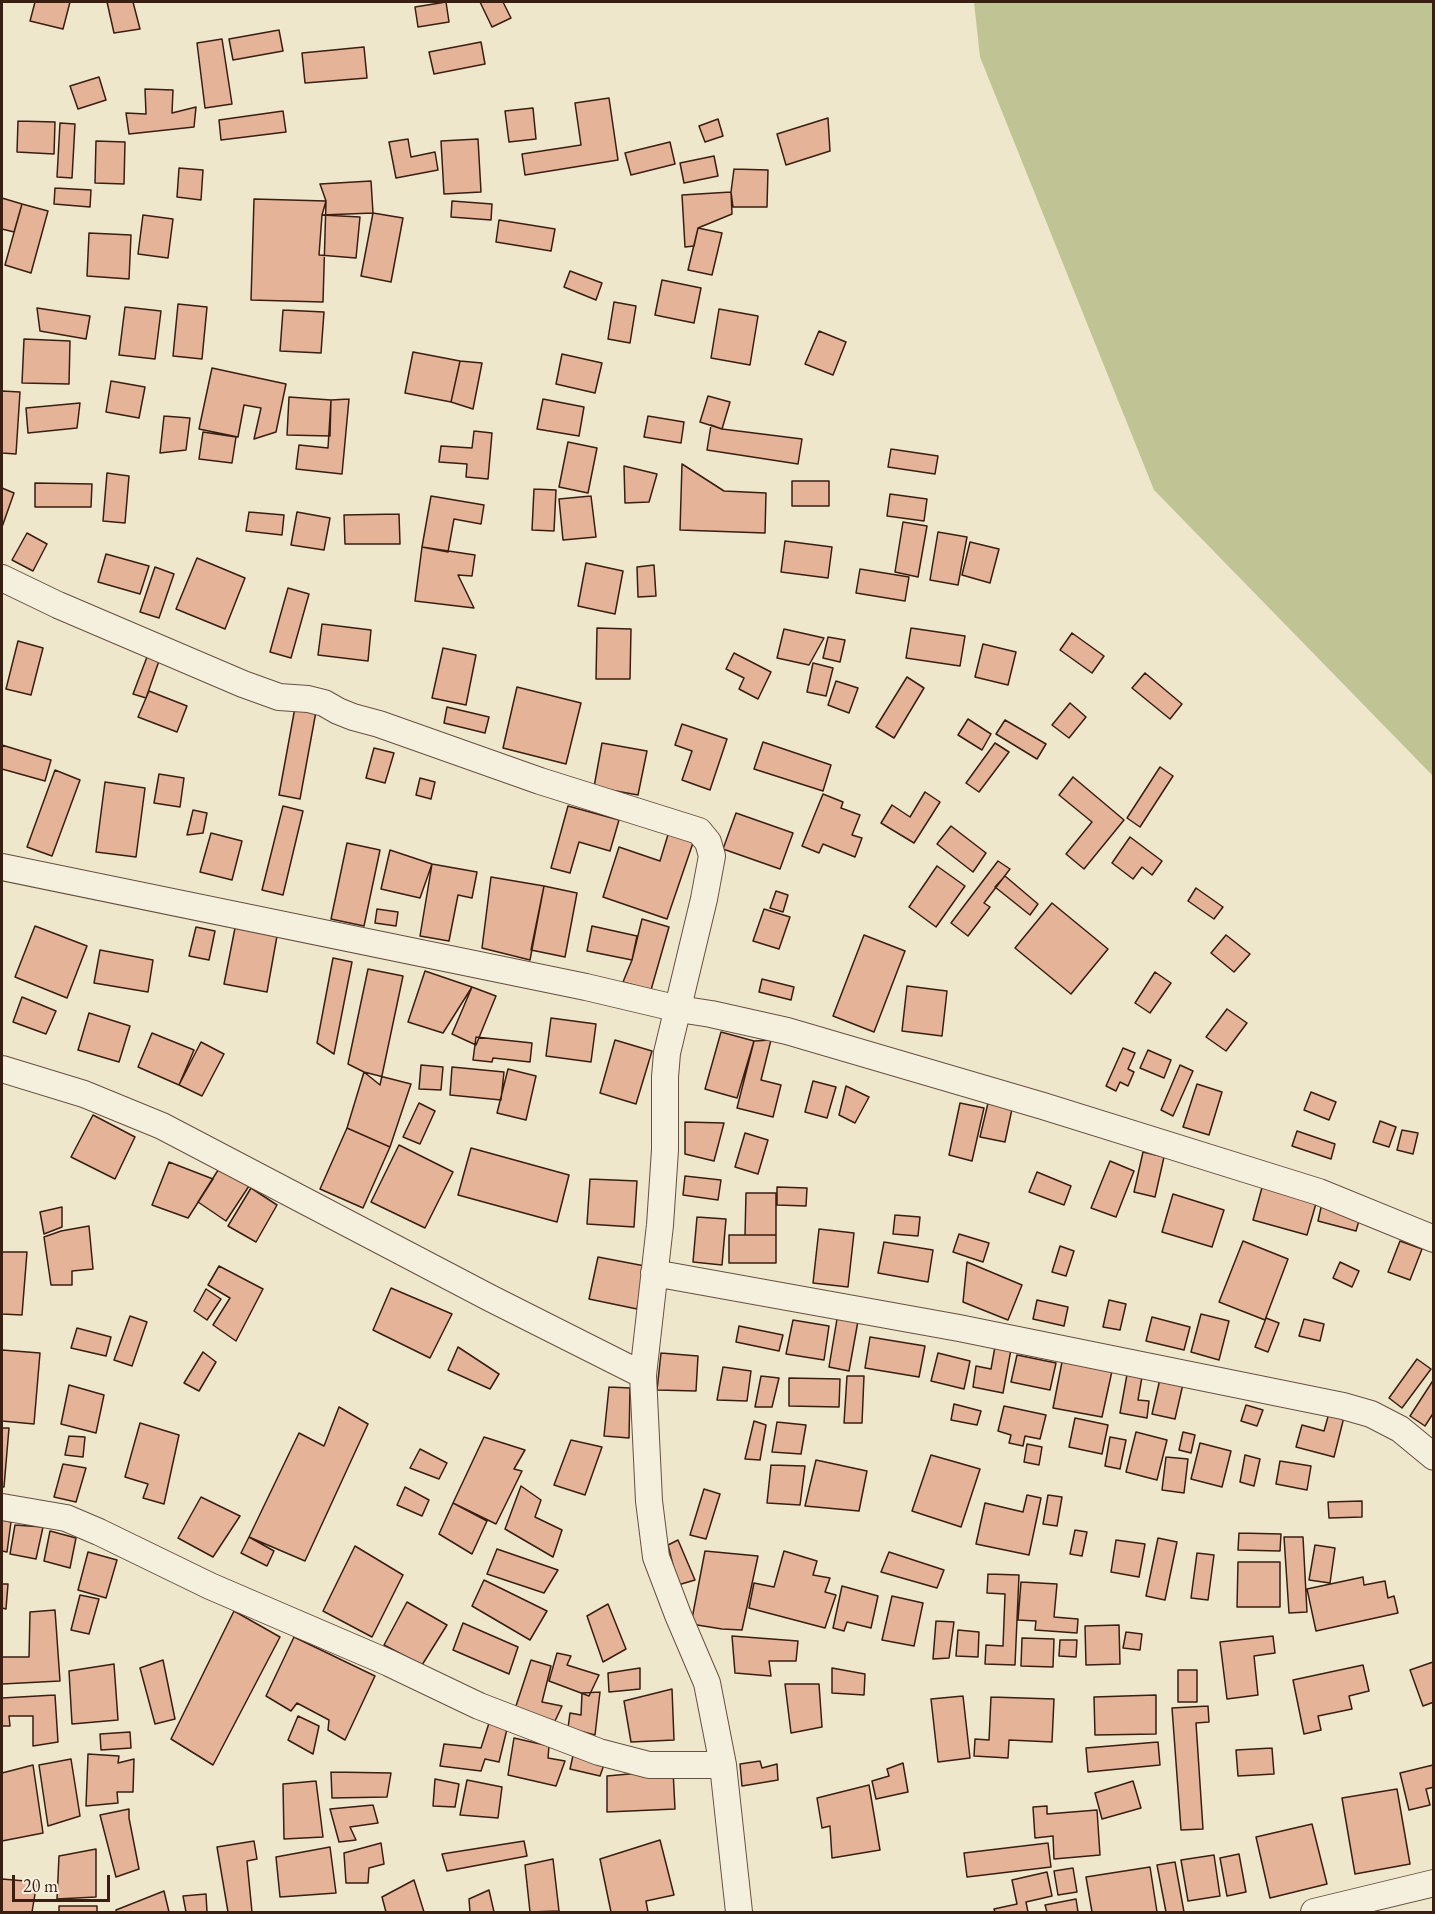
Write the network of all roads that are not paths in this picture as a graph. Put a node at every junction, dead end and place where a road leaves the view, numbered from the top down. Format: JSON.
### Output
{"nodes":[{"id":1,"x":2,"y":578,"type":"edge"},
{"id":2,"x":2,"y":867,"type":"edge"},
{"id":3,"x":679,"y":1009,"type":"junction"},
{"id":4,"x":2,"y":1069,"type":"edge"},
{"id":5,"x":1434,"y":1239,"type":"edge"},
{"id":6,"x":654,"y":1273,"type":"junction"},
{"id":7,"x":644,"y":1375,"type":"junction"},
{"id":8,"x":1434,"y":1456,"type":"edge"},
{"id":9,"x":2,"y":1507,"type":"edge"},
{"id":10,"x":723,"y":1765,"type":"junction"},
{"id":11,"x":1434,"y":1883,"type":"edge"},
{"id":12,"x":739,"y":1912,"type":"edge"},
{"id":13,"x":1314,"y":1912,"type":"edge"}],
"edges":[{"from":1,"to":3,"type":"street"},
{"from":2,"to":3,"type":"street"},
{"from":3,"to":5,"type":"street"},
{"from":3,"to":6,"type":"street"},
{"from":4,"to":7,"type":"street"},
{"from":6,"to":7,"type":"street"},
{"from":6,"to":8,"type":"street"},
{"from":7,"to":10,"type":"street"},
{"from":9,"to":10,"type":"street"},
{"from":10,"to":12,"type":"street"},
{"from":11,"to":13,"type":"street"}]}
